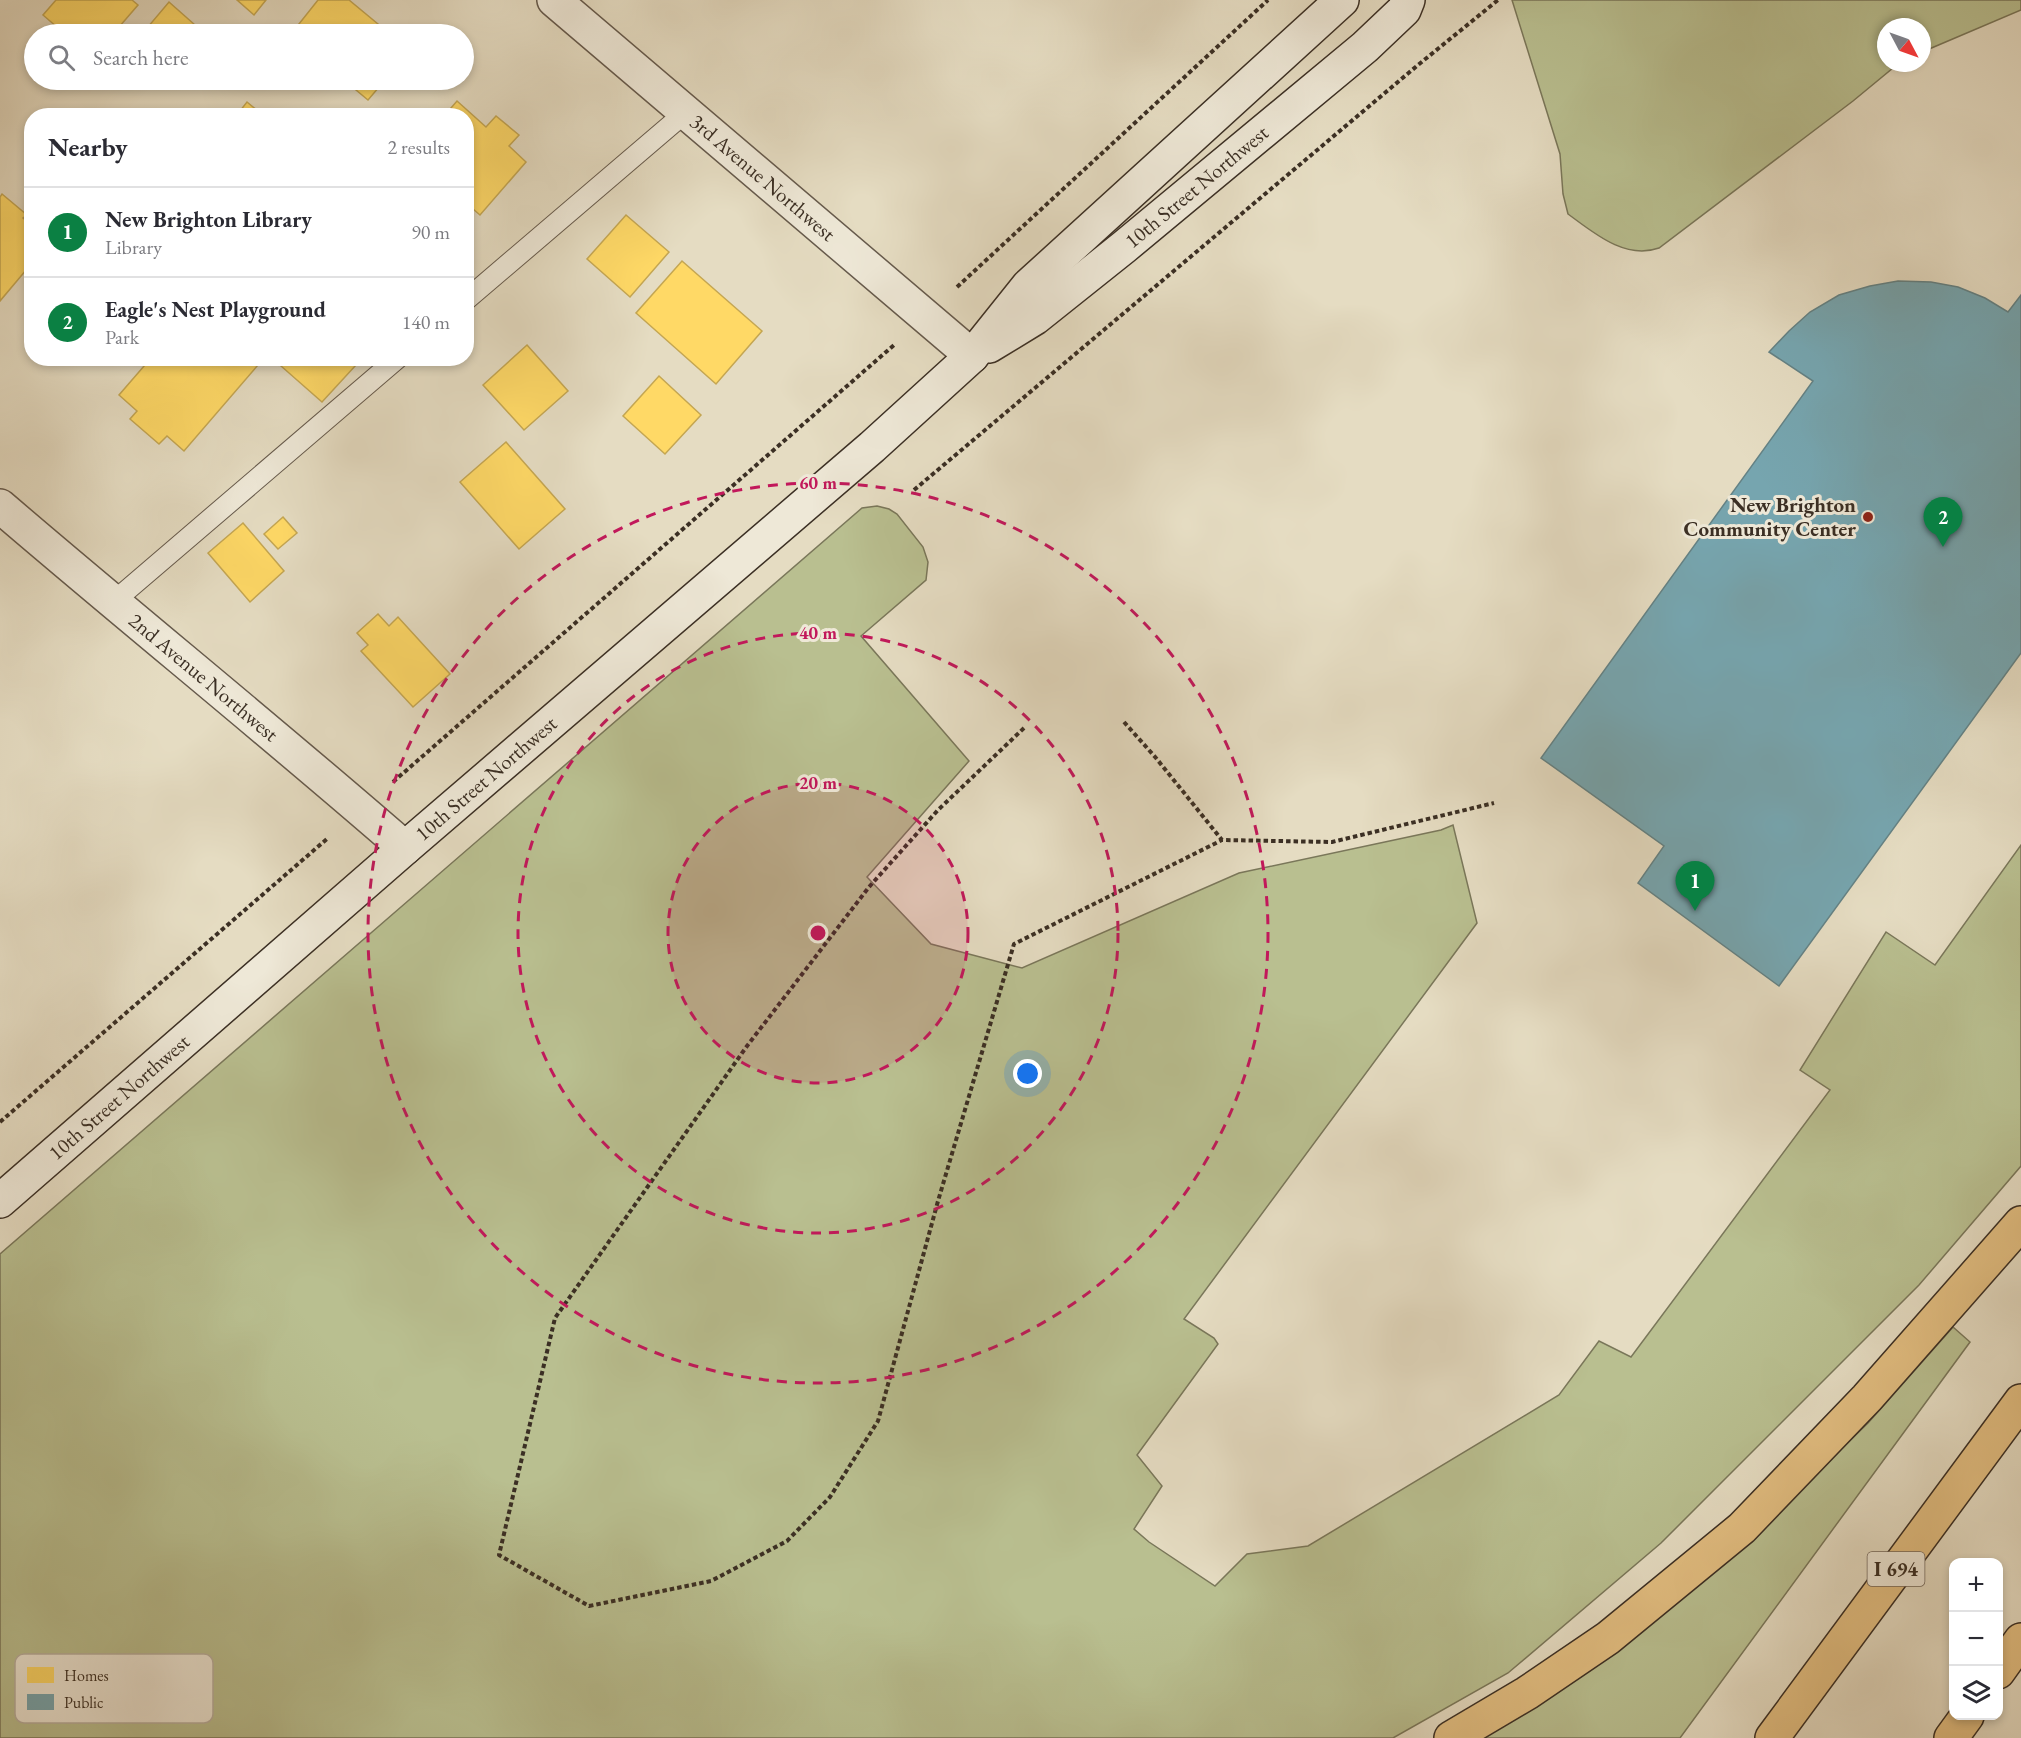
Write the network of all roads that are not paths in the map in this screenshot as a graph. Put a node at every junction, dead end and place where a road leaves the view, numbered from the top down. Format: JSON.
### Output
{"nodes":[{"id":1,"x":554,"y":0,"type":"edge"},
{"id":2,"x":1342,"y":0,"type":"edge"},
{"id":3,"x":1408,"y":0,"type":"edge"},
{"id":4,"x":686,"y":112,"type":"junction"},
{"id":5,"x":474,"y":293,"type":"edge"},
{"id":6,"x":972,"y":356,"type":"junction"},
{"id":7,"x":389,"y":366,"type":"edge"},
{"id":8,"x":0,"y":506,"type":"edge"},
{"id":9,"x":112,"y":603,"type":"junction"},
{"id":10,"x":405,"y":848,"type":"junction"},
{"id":11,"x":0,"y":1201,"type":"edge"},
{"id":12,"x":2021,"y":1222,"type":"edge"},
{"id":13,"x":2021,"y":1401,"type":"edge"},
{"id":14,"x":2021,"y":1640,"type":"edge"},
{"id":15,"x":2002,"y":1666,"type":"edge"},
{"id":16,"x":1964,"y":1720,"type":"edge"},
{"id":17,"x":1451,"y":1738,"type":"edge"},
{"id":18,"x":1772,"y":1738,"type":"edge"},
{"id":19,"x":1951,"y":1738,"type":"edge"}],
"edges":[{"from":1,"to":4,"type":"street","name":"3rd Avenue Northwest"},
{"from":2,"to":6,"type":"street","name":"10th Street Northwest"},
{"from":3,"to":6,"type":"street","name":"10th Street Northwest"},
{"from":4,"to":5,"type":"lane"},
{"from":4,"to":6,"type":"street","name":"3rd Avenue Northwest"},
{"from":6,"to":10,"type":"street","name":"10th Street Northwest"},
{"from":7,"to":9,"type":"lane"},
{"from":8,"to":9,"type":"street","name":"2nd Avenue Northwest"},
{"from":9,"to":10,"type":"street","name":"2nd Avenue Northwest"},
{"from":10,"to":11,"type":"street","name":"10th Street Northwest"},
{"from":12,"to":17,"type":"highway"},
{"from":13,"to":18,"type":"highway","number":"I 694"},
{"from":14,"to":15,"type":"highway"},
{"from":16,"to":19,"type":"highway"}]}
